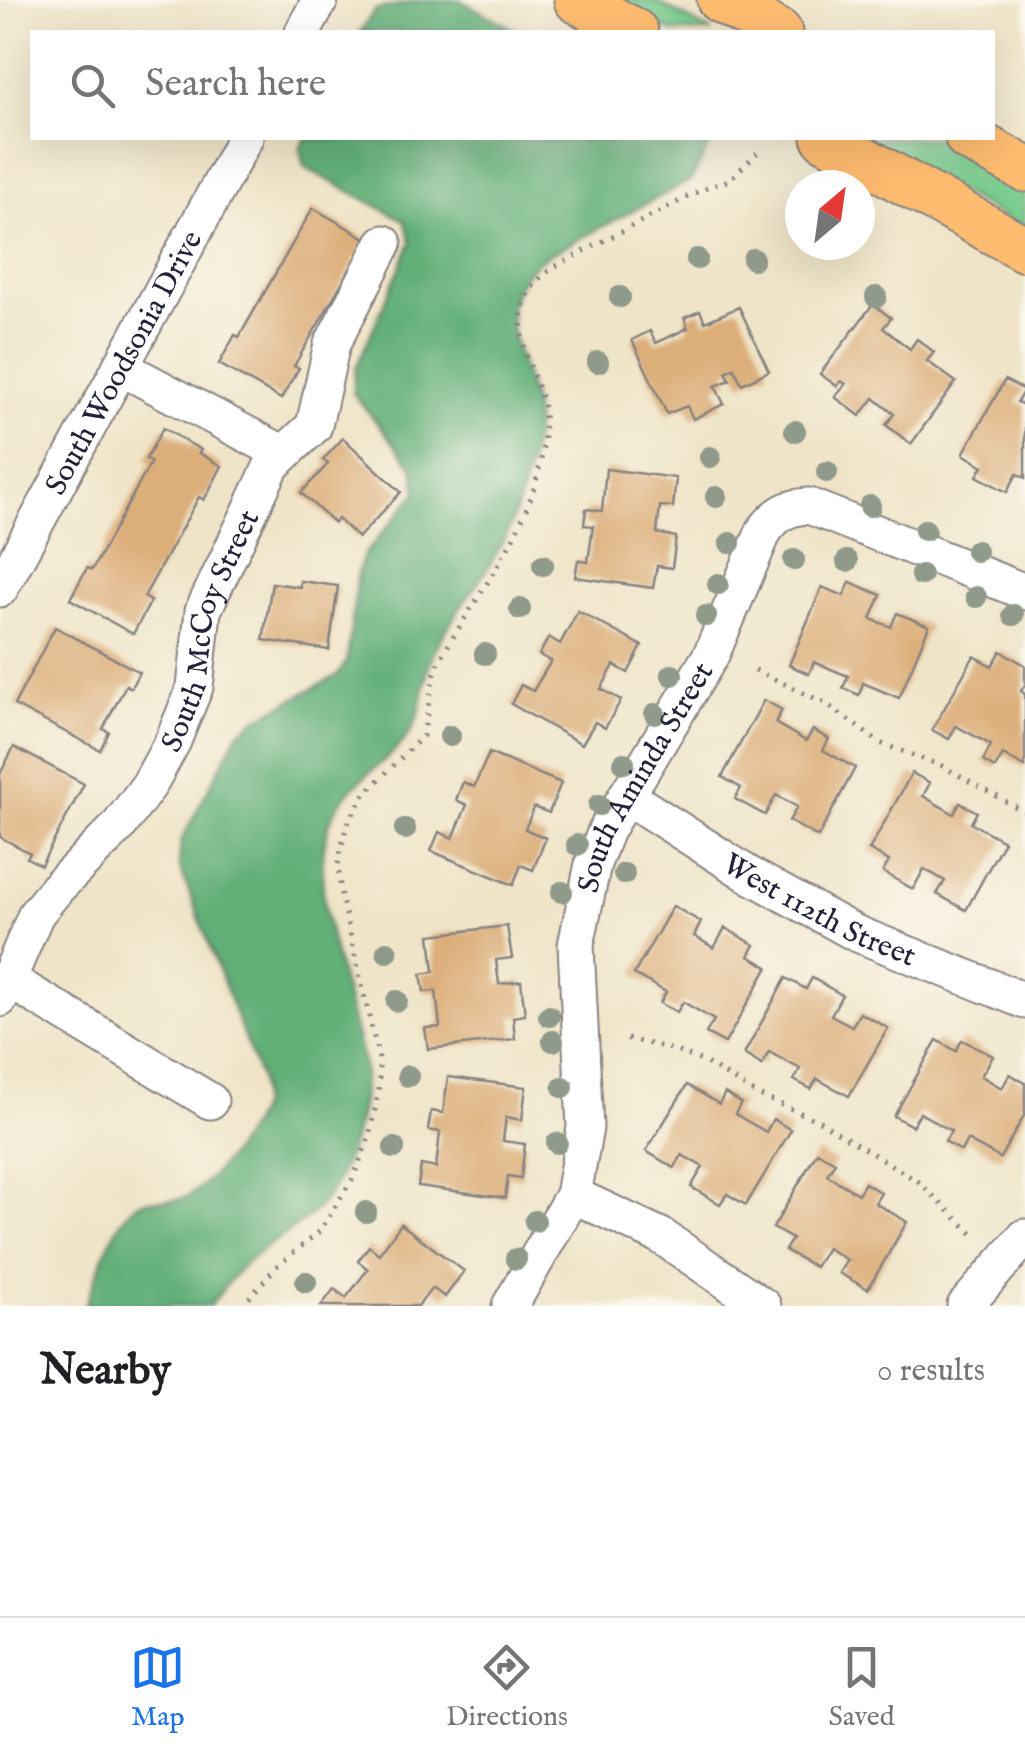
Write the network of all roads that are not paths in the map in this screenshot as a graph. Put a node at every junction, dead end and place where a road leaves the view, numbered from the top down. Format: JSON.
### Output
{"nodes":[{"id":1,"x":320,"y":0,"type":"edge"},
{"id":2,"x":577,"y":0,"type":"edge"},
{"id":3,"x":720,"y":0,"type":"edge"},
{"id":4,"x":303,"y":30,"type":"edge"},
{"id":5,"x":631,"y":30,"type":"edge"},
{"id":6,"x":775,"y":30,"type":"edge"},
{"id":7,"x":244,"y":140,"type":"edge"},
{"id":8,"x":829,"y":140,"type":"edge"},
{"id":9,"x":972,"y":140,"type":"edge"},
{"id":10,"x":1025,"y":169,"type":"edge"},
{"id":11,"x":384,"y":244,"type":"dead end"},
{"id":12,"x":1025,"y":248,"type":"edge"},
{"id":13,"x":120,"y":367,"type":"junction"},
{"id":14,"x":284,"y":454,"type":"junction"},
{"id":15,"x":0,"y":588,"type":"edge"},
{"id":16,"x":1025,"y":592,"type":"edge"},
{"id":17,"x":626,"y":796,"type":"junction"},
{"id":18,"x":5,"y":990,"type":"edge"},
{"id":19,"x":1025,"y":1001,"type":"edge"},
{"id":20,"x":210,"y":1100,"type":"dead end"},
{"id":21,"x":572,"y":1194,"type":"junction"},
{"id":22,"x":1025,"y":1237,"type":"edge"},
{"id":23,"x":510,"y":1306,"type":"edge"},
{"id":24,"x":764,"y":1306,"type":"edge"},
{"id":25,"x":964,"y":1306,"type":"edge"}],
"edges":[{"from":1,"to":4,"type":"street"},
{"from":2,"to":5,"type":"main road"},
{"from":3,"to":6,"type":"main road"},
{"from":7,"to":13,"type":"street","name":"South Woodsonia Drive"},
{"from":8,"to":12,"type":"main road"},
{"from":9,"to":10,"type":"main road"},
{"from":11,"to":14,"type":"street","name":"South McCoy Street"},
{"from":13,"to":14,"type":"street"},
{"from":13,"to":15,"type":"street","name":"South Woodsonia Drive"},
{"from":14,"to":18,"type":"street","name":"South McCoy Street"},
{"from":16,"to":17,"type":"street","name":"South Aminda Street"},
{"from":17,"to":19,"type":"street","name":"West 112th Street"},
{"from":17,"to":21,"type":"street","name":"South Aminda Street"},
{"from":18,"to":20,"type":"street"},
{"from":21,"to":23,"type":"street","name":"South Aminda Street"},
{"from":21,"to":24,"type":"street"},
{"from":22,"to":25,"type":"street"}]}
